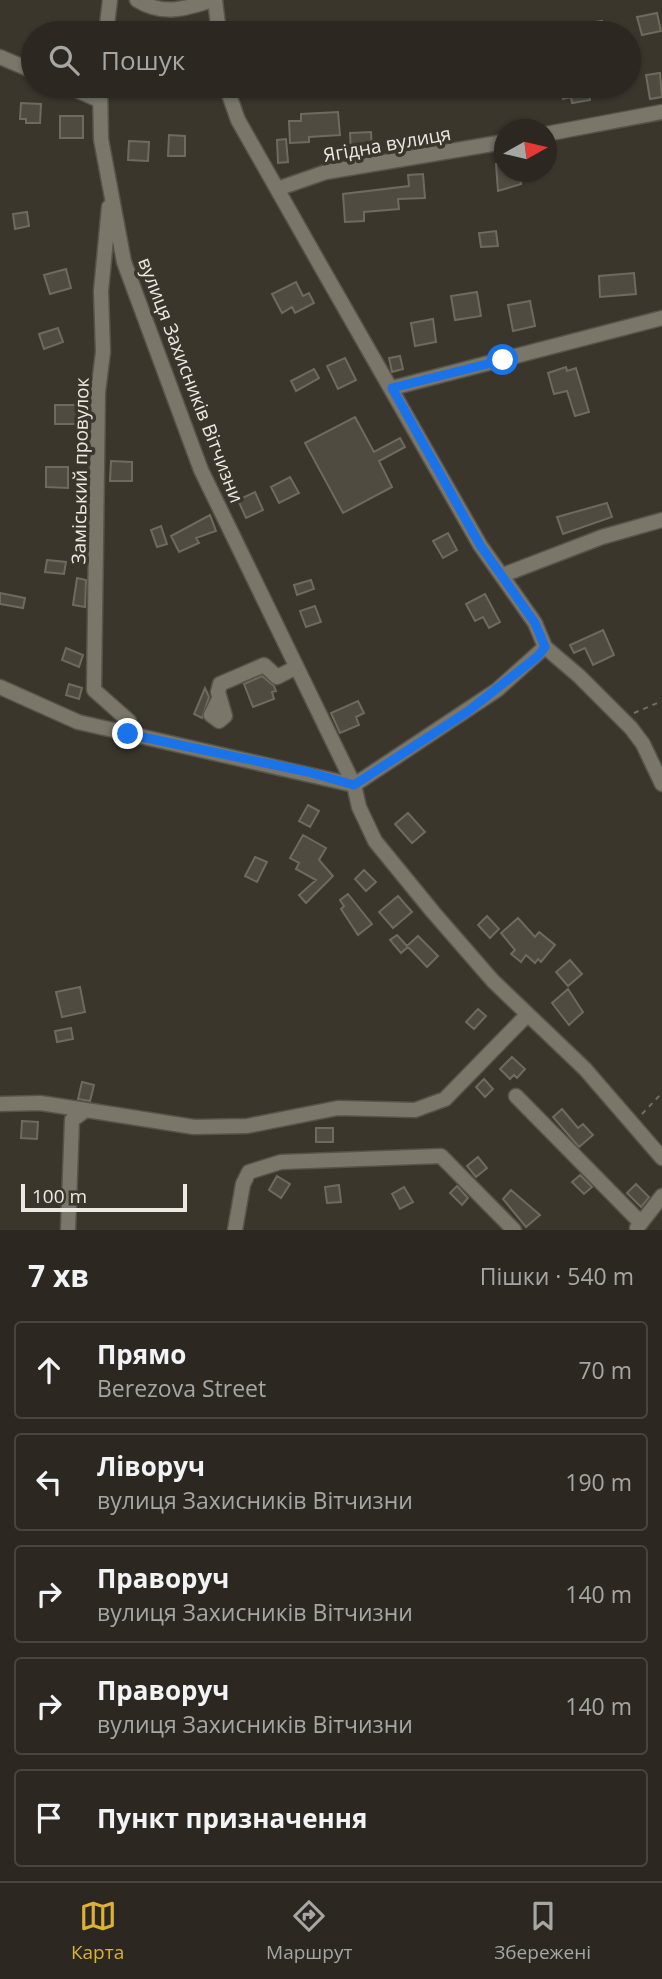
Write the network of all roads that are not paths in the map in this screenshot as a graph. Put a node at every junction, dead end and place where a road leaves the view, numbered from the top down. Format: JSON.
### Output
{"nodes":[{"id":1,"x":137,"y":0,"type":"edge"},
{"id":2,"x":214,"y":0,"type":"edge"},
{"id":3,"x":111,"y":1,"type":"edge"},
{"id":4,"x":108,"y":21,"type":"edge"},
{"id":5,"x":217,"y":21,"type":"edge"},
{"id":6,"x":0,"y":57,"type":"edge"},
{"id":7,"x":21,"y":66,"type":"edge"},
{"id":8,"x":100,"y":98,"type":"edge"},
{"id":9,"x":230,"y":98,"type":"edge"},
{"id":10,"x":662,"y":113,"type":"edge"},
{"id":11,"x":557,"y":132,"type":"edge"},
{"id":12,"x":494,"y":144,"type":"edge"},
{"id":13,"x":277,"y":189,"type":"junction"},
{"id":14,"x":110,"y":193,"type":"junction"},
{"id":15,"x":662,"y":318,"type":"edge"},
{"id":16,"x":392,"y":388,"type":"junction"},
{"id":17,"x":662,"y":520,"type":"edge"},
{"id":18,"x":503,"y":575,"type":"junction"},
{"id":19,"x":545,"y":647,"type":"junction"},
{"id":20,"x":295,"y":668,"type":"junction"},
{"id":21,"x":0,"y":687,"type":"edge"},
{"id":22,"x":219,"y":699,"type":"dead end"},
{"id":23,"x":128,"y":734,"type":"junction"},
{"id":24,"x":662,"y":784,"type":"edge"},
{"id":25,"x":354,"y":785,"type":"junction"},
{"id":26,"x":526,"y":1016,"type":"junction"},
{"id":27,"x":516,"y":1096,"type":"dead end"},
{"id":28,"x":0,"y":1104,"type":"edge"},
{"id":29,"x":86,"y":1110,"type":"junction"},
{"id":30,"x":662,"y":1158,"type":"edge"},
{"id":31,"x":662,"y":1196,"type":"edge"},
{"id":32,"x":638,"y":1226,"type":"edge"},
{"id":33,"x":68,"y":1230,"type":"edge"},
{"id":34,"x":235,"y":1230,"type":"edge"},
{"id":35,"x":514,"y":1230,"type":"edge"}],
"edges":[{"from":1,"to":2,"type":"street"},
{"from":2,"to":5,"type":"street"},
{"from":3,"to":4,"type":"street"},
{"from":6,"to":7,"type":"street"},
{"from":8,"to":14,"type":"street","name":"вулиця Захисників Вітчизни"},
{"from":9,"to":13,"type":"street"},
{"from":10,"to":11,"type":"street"},
{"from":12,"to":13,"type":"street","name":"Ягідна вулиця"},
{"from":13,"to":16,"type":"street"},
{"from":14,"to":20,"type":"street","name":"вулиця Захисників Вітчизни"},
{"from":14,"to":23,"type":"street","name":"Заміський провулок"},
{"from":15,"to":16,"type":"street"},
{"from":16,"to":18,"type":"street"},
{"from":17,"to":18,"type":"street"},
{"from":18,"to":19,"type":"street"},
{"from":19,"to":24,"type":"street"},
{"from":19,"to":25,"type":"street"},
{"from":20,"to":22,"type":"street"},
{"from":20,"to":25,"type":"street","name":"вулиця Захисників Вітчизни"},
{"from":21,"to":23,"type":"street"},
{"from":23,"to":25,"type":"street"},
{"from":25,"to":26,"type":"street","name":"вулиця Захисників Вітчизни"},
{"from":26,"to":29,"type":"street"},
{"from":26,"to":30,"type":"street","name":"вулиця Захисників Вітчизни"},
{"from":27,"to":32,"type":"street"},
{"from":28,"to":29,"type":"street"},
{"from":29,"to":33,"type":"street"},
{"from":31,"to":32,"type":"street"},
{"from":34,"to":35,"type":"street"}]}
